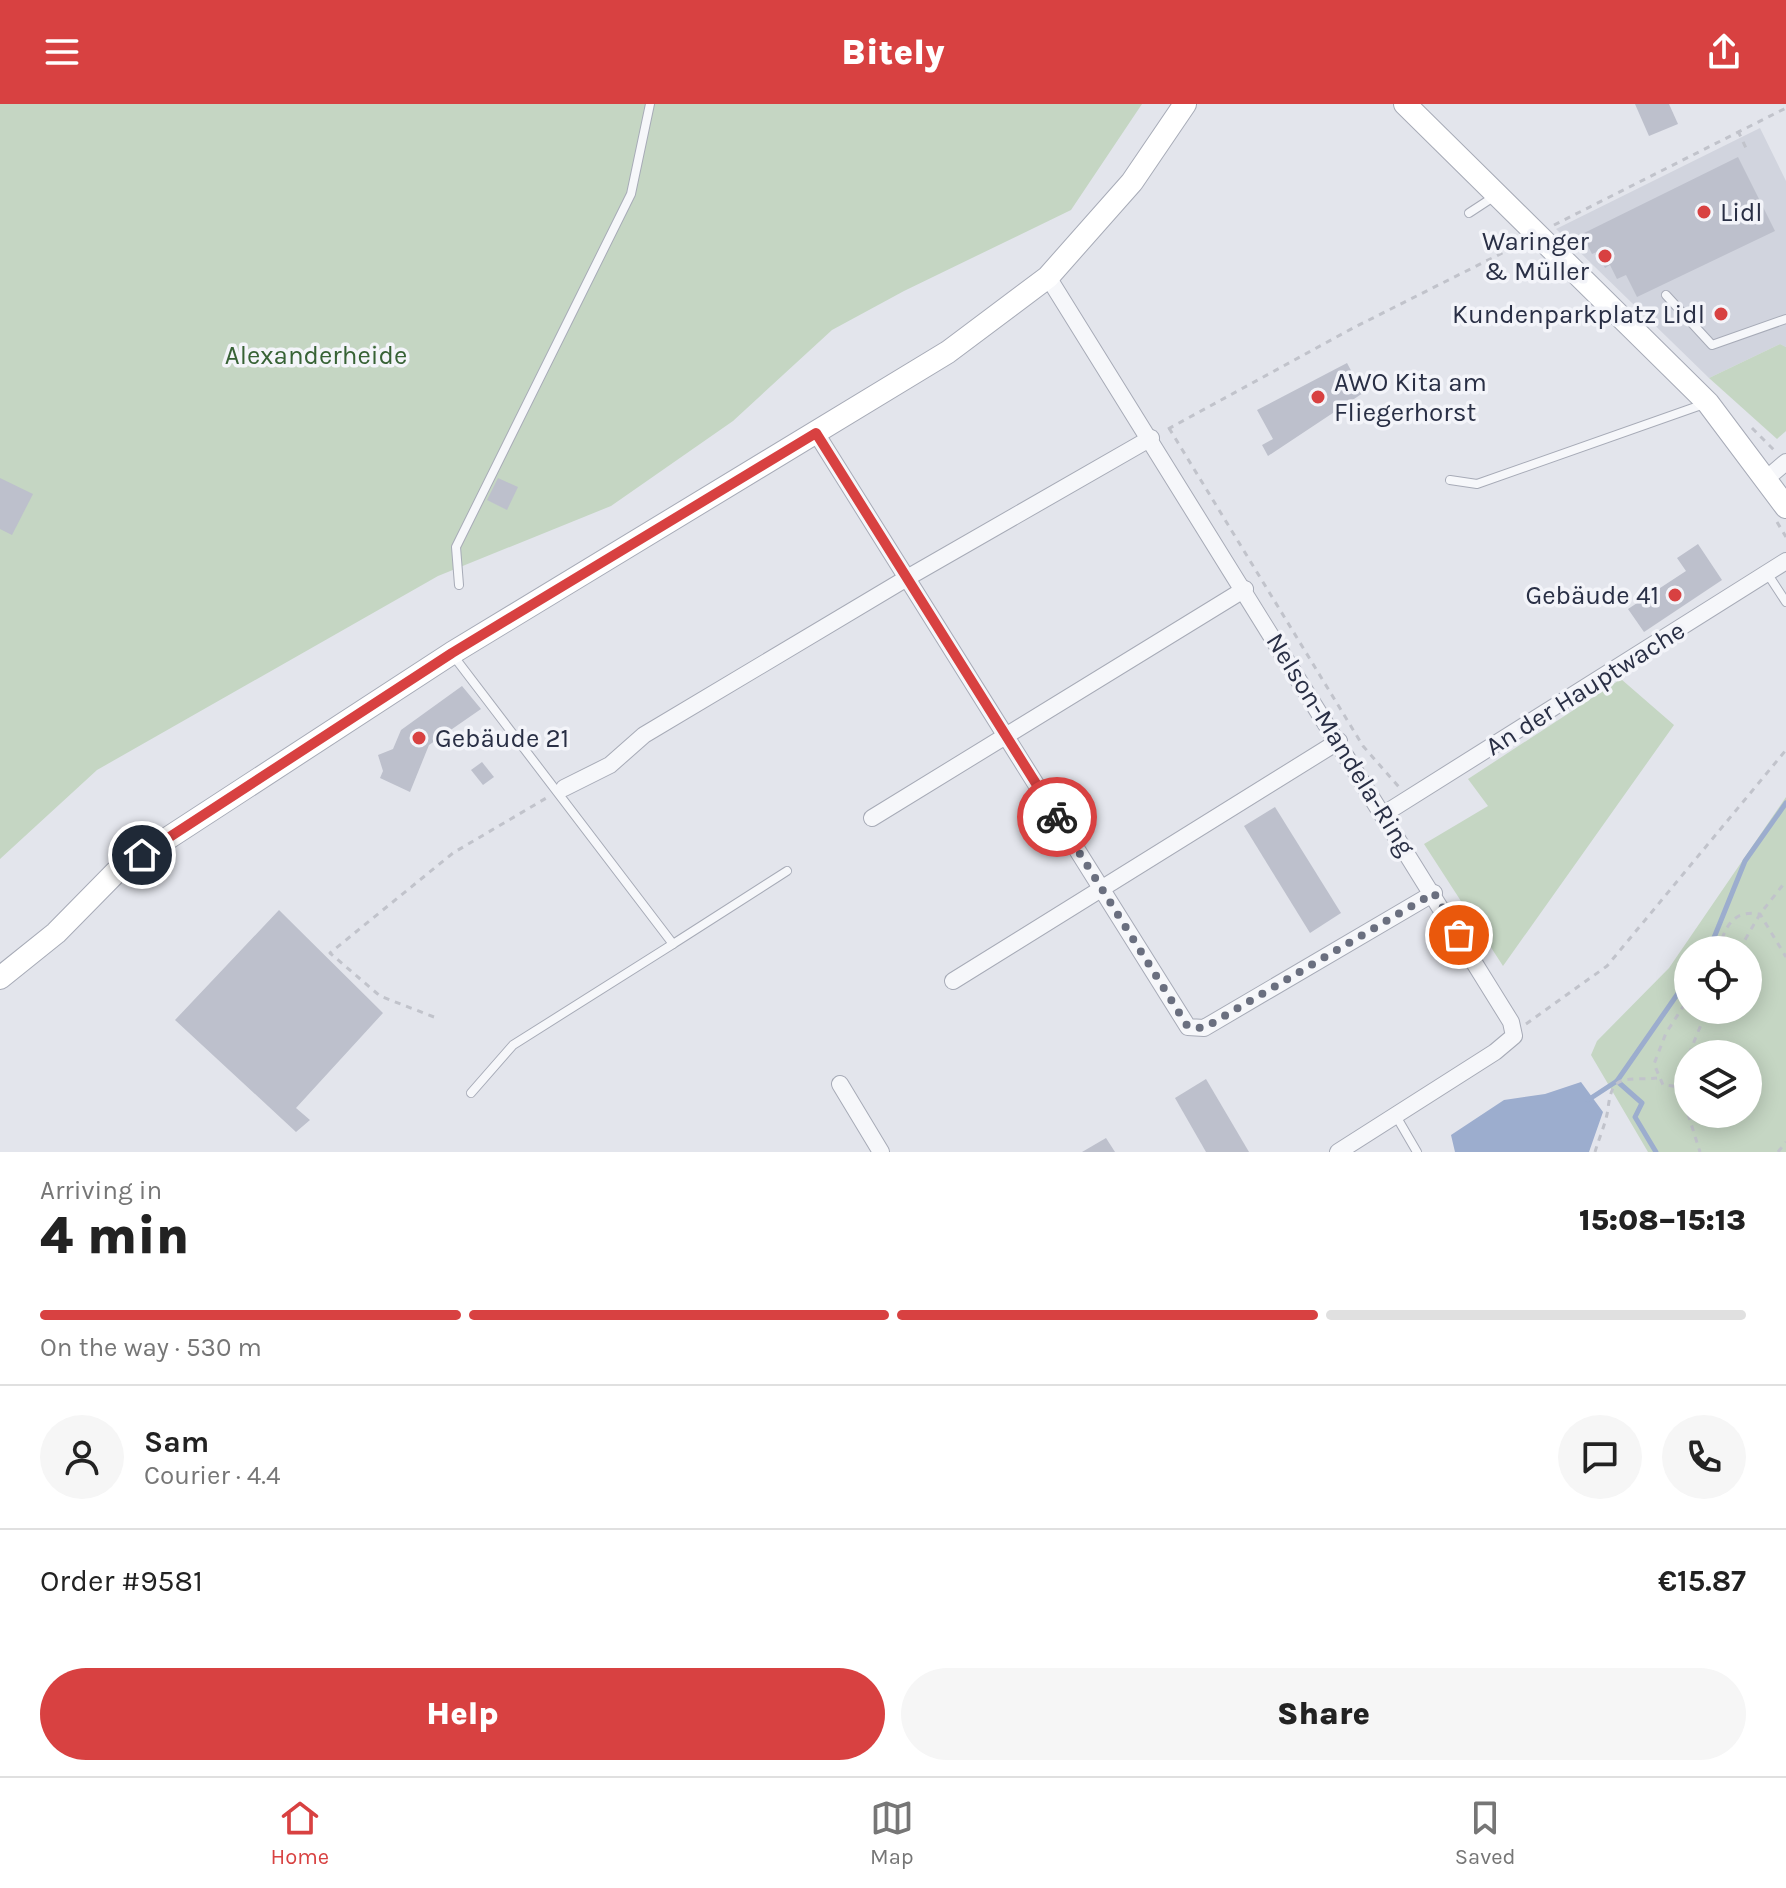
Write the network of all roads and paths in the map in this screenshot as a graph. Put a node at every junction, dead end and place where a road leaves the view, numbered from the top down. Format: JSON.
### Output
{"nodes":[{"id":1,"x":650,"y":104,"type":"edge"},
{"id":2,"x":1185,"y":104,"type":"edge"},
{"id":3,"x":1405,"y":104,"type":"edge"},
{"id":4,"x":1786,"y":108,"type":"edge"},
{"id":5,"x":1738,"y":131,"type":"junction"},
{"id":6,"x":1746,"y":148,"type":"dead end"},
{"id":7,"x":1495,"y":195,"type":"junction"},
{"id":8,"x":1469,"y":213,"type":"dead end"},
{"id":9,"x":1551,"y":231,"type":"dead end"},
{"id":10,"x":1526,"y":241,"type":"dead end"},
{"id":11,"x":1048,"y":277,"type":"junction"},
{"id":12,"x":1666,"y":295,"type":"dead end"},
{"id":13,"x":1786,"y":319,"type":"edge"},
{"id":14,"x":1708,"y":403,"type":"junction"},
{"id":15,"x":1169,"y":428,"type":"junction"},
{"id":16,"x":816,"y":433,"type":"junction"},
{"id":17,"x":1151,"y":438,"type":"junction"},
{"id":18,"x":1786,"y":462,"type":"edge"},
{"id":19,"x":1766,"y":479,"type":"junction"},
{"id":20,"x":1450,"y":480,"type":"dead end"},
{"id":21,"x":1786,"y":507,"type":"edge"},
{"id":22,"x":1786,"y":561,"type":"edge"},
{"id":23,"x":1767,"y":573,"type":"junction"},
{"id":24,"x":907,"y":578,"type":"junction"},
{"id":25,"x":459,"y":585,"type":"dead end"},
{"id":26,"x":1245,"y":589,"type":"junction"},
{"id":27,"x":1786,"y":602,"type":"edge"},
{"id":28,"x":452,"y":653,"type":"junction"},
{"id":29,"x":1004,"y":734,"type":"junction"},
{"id":30,"x":1339,"y":741,"type":"junction"},
{"id":31,"x":1786,"y":750,"type":"edge"},
{"id":32,"x":564,"y":788,"type":"joint"},
{"id":33,"x":1410,"y":798,"type":"junction"},
{"id":34,"x":1384,"y":814,"type":"junction"},
{"id":35,"x":872,"y":818,"type":"dead end"},
{"id":36,"x":787,"y":871,"type":"dead end"},
{"id":37,"x":1786,"y":881,"type":"edge"},
{"id":38,"x":1101,"y":888,"type":"junction"},
{"id":39,"x":1434,"y":893,"type":"junction"},
{"id":40,"x":1760,"y":914,"type":"junction"},
{"id":41,"x":1722,"y":936,"type":"edge"},
{"id":42,"x":1747,"y":936,"type":"edge"},
{"id":43,"x":673,"y":944,"type":"junction"},
{"id":44,"x":1786,"y":957,"type":"edge"},
{"id":45,"x":0,"y":978,"type":"edge"},
{"id":46,"x":953,"y":981,"type":"dead end"},
{"id":47,"x":434,"y":1017,"type":"dead end"},
{"id":48,"x":1674,"y":1021,"type":"edge"},
{"id":49,"x":1514,"y":1036,"type":"junction"},
{"id":50,"x":1657,"y":1078,"type":"junction"},
{"id":51,"x":840,"y":1084,"type":"dead end"},
{"id":52,"x":1674,"y":1087,"type":"edge"},
{"id":53,"x":471,"y":1093,"type":"dead end"},
{"id":54,"x":1396,"y":1116,"type":"junction"},
{"id":55,"x":1693,"y":1128,"type":"edge"},
{"id":56,"x":1786,"y":1142,"type":"edge"},
{"id":57,"x":881,"y":1152,"type":"edge"},
{"id":58,"x":1338,"y":1152,"type":"edge"},
{"id":59,"x":1417,"y":1152,"type":"edge"},
{"id":60,"x":1595,"y":1152,"type":"edge"},
{"id":61,"x":1700,"y":1152,"type":"edge"},
{"id":62,"x":1778,"y":1152,"type":"edge"}],
"edges":[{"from":1,"to":25,"type":"lane"},
{"from":2,"to":11,"type":"street"},
{"from":3,"to":7,"type":"street"},
{"from":4,"to":5,"type":"path"},
{"from":5,"to":6,"type":"path"},
{"from":5,"to":9,"type":"path"},
{"from":7,"to":8,"type":"lane"},
{"from":7,"to":14,"type":"street"},
{"from":10,"to":15,"type":"path"},
{"from":11,"to":16,"type":"street"},
{"from":11,"to":17,"type":"street","name":"Nelson-Mandela-Ring"},
{"from":12,"to":13,"type":"lane"},
{"from":14,"to":19,"type":"street"},
{"from":14,"to":20,"type":"lane"},
{"from":15,"to":17,"type":"path"},
{"from":15,"to":33,"type":"path"},
{"from":16,"to":24,"type":"street"},
{"from":16,"to":28,"type":"street"},
{"from":17,"to":24,"type":"street"},
{"from":17,"to":26,"type":"street","name":"Nelson-Mandela-Ring"},
{"from":18,"to":19,"type":"street"},
{"from":19,"to":21,"type":"street"},
{"from":22,"to":23,"type":"street","name":"An der Hauptwache"},
{"from":23,"to":27,"type":"lane"},
{"from":23,"to":33,"type":"street","name":"An der Hauptwache"},
{"from":24,"to":29,"type":"street"},
{"from":24,"to":32,"type":"street"},
{"from":26,"to":29,"type":"street"},
{"from":26,"to":30,"type":"street","name":"Nelson-Mandela-Ring"},
{"from":28,"to":43,"type":"lane"},
{"from":28,"to":45,"type":"street"},
{"from":29,"to":35,"type":"street"},
{"from":29,"to":38,"type":"street"},
{"from":30,"to":34,"type":"street","name":"Nelson-Mandela-Ring"},
{"from":30,"to":38,"type":"street"},
{"from":31,"to":49,"type":"path"},
{"from":32,"to":47,"type":"path"},
{"from":33,"to":34,"type":"street","name":"An der Hauptwache"},
{"from":34,"to":39,"type":"street","name":"Nelson-Mandela-Ring"},
{"from":36,"to":43,"type":"lane"},
{"from":37,"to":40,"type":"path"},
{"from":38,"to":39,"type":"street"},
{"from":38,"to":46,"type":"street"},
{"from":39,"to":49,"type":"street","name":"Nelson-Mandela-Ring"},
{"from":40,"to":41,"type":"path"},
{"from":40,"to":42,"type":"path"},
{"from":40,"to":44,"type":"path"},
{"from":43,"to":53,"type":"lane"},
{"from":48,"to":50,"type":"path"},
{"from":49,"to":54,"type":"street"},
{"from":50,"to":52,"type":"path"},
{"from":50,"to":60,"type":"path"},
{"from":51,"to":57,"type":"street"},
{"from":54,"to":58,"type":"street"},
{"from":54,"to":59,"type":"lane"},
{"from":55,"to":61,"type":"path"},
{"from":56,"to":62,"type":"path"}]}
